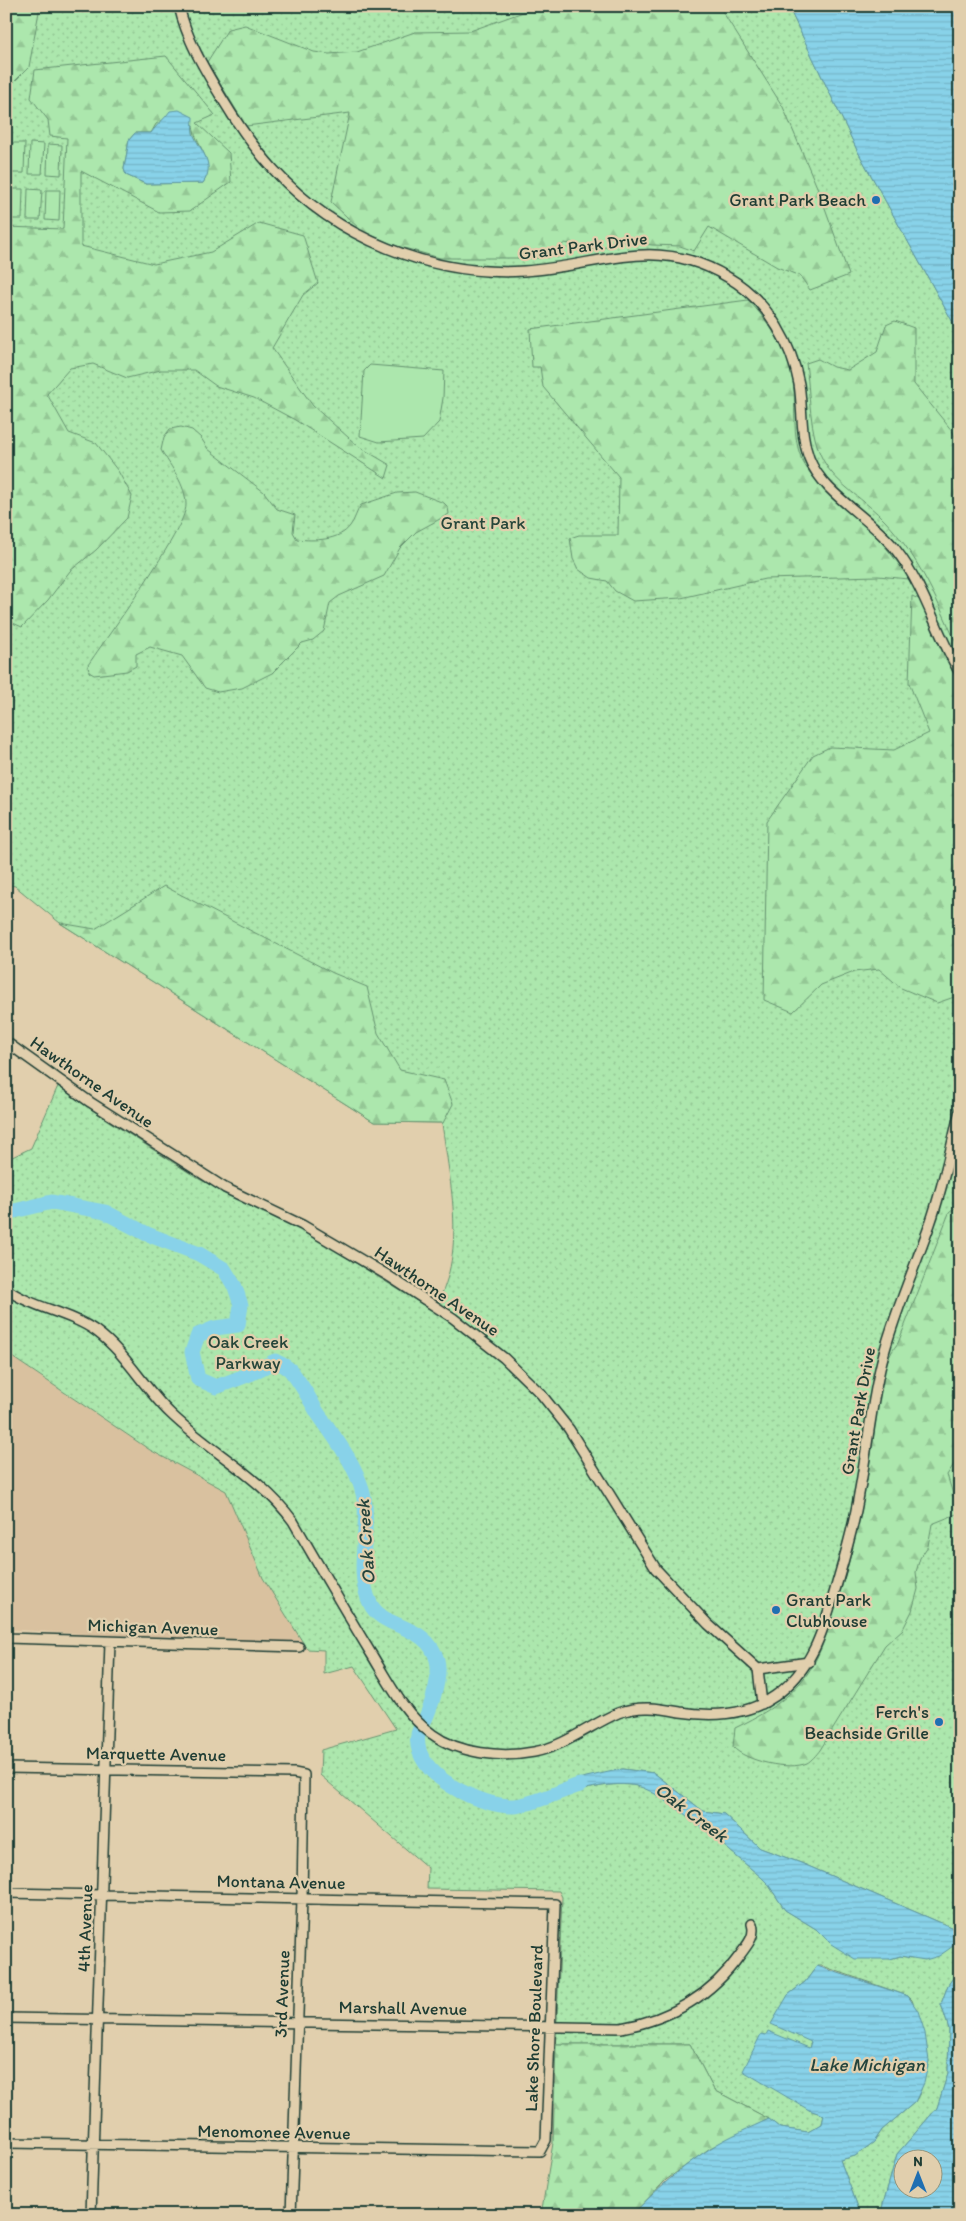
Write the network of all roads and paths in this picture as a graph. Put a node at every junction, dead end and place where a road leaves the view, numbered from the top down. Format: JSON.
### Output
{"nodes":[{"id":1,"x":179,"y":6,"type":"edge"},
{"id":2,"x":960,"y":673,"type":"edge"},
{"id":3,"x":6,"y":1042,"type":"edge"},
{"id":4,"x":960,"y":1110,"type":"edge"},
{"id":5,"x":6,"y":1288,"type":"edge"},
{"id":6,"x":6,"y":1638,"type":"edge"},
{"id":7,"x":110,"y":1642,"type":"junction"},
{"id":8,"x":299,"y":1647,"type":"dead end"},
{"id":9,"x":809,"y":1662,"type":"junction"},
{"id":10,"x":758,"y":1669,"type":"junction"},
{"id":11,"x":762,"y":1704,"type":"junction"},
{"id":12,"x":6,"y":1768,"type":"edge"},
{"id":13,"x":106,"y":1770,"type":"junction"},
{"id":14,"x":304,"y":1775,"type":"joint"},
{"id":15,"x":6,"y":1893,"type":"edge"},
{"id":16,"x":102,"y":1895,"type":"junction"},
{"id":17,"x":302,"y":1899,"type":"junction"},
{"id":18,"x":555,"y":1904,"type":"joint"},
{"id":19,"x":752,"y":1924,"type":"dead end"},
{"id":20,"x":6,"y":2018,"type":"edge"},
{"id":21,"x":98,"y":2020,"type":"junction"},
{"id":22,"x":298,"y":2022,"type":"junction"},
{"id":23,"x":551,"y":2027,"type":"junction"},
{"id":24,"x":6,"y":2143,"type":"edge"},
{"id":25,"x":93,"y":2145,"type":"junction"},
{"id":26,"x":294,"y":2149,"type":"junction"},
{"id":27,"x":540,"y":2151,"type":"joint"},
{"id":28,"x":91,"y":2215,"type":"edge"},
{"id":29,"x":291,"y":2215,"type":"edge"}],
"edges":[{"from":1,"to":2,"type":"street","name":"Grant Park Drive"},
{"from":3,"to":10,"type":"street","name":"Hawthorne Avenue"},
{"from":4,"to":9,"type":"street","name":"Grant Park Drive"},
{"from":5,"to":11,"type":"street","name":"Grant Park Drive"},
{"from":6,"to":7,"type":"street","name":"Michigan Avenue"},
{"from":7,"to":8,"type":"street","name":"Michigan Avenue"},
{"from":7,"to":13,"type":"street","name":"4th Avenue"},
{"from":9,"to":10,"type":"street"},
{"from":9,"to":11,"type":"street","name":"Grant Park Drive"},
{"from":10,"to":11,"type":"street"},
{"from":12,"to":13,"type":"street","name":"Marquette Avenue"},
{"from":13,"to":14,"type":"street","name":"Marquette Avenue"},
{"from":13,"to":16,"type":"street","name":"4th Avenue"},
{"from":14,"to":17,"type":"street","name":"3rd Avenue"},
{"from":15,"to":16,"type":"street","name":"Montana Avenue"},
{"from":16,"to":17,"type":"street","name":"Montana Avenue"},
{"from":16,"to":21,"type":"street","name":"4th Avenue"},
{"from":17,"to":18,"type":"street","name":"Montana Avenue"},
{"from":17,"to":22,"type":"street","name":"3rd Avenue"},
{"from":18,"to":23,"type":"street","name":"Lake Shore Boulevard"},
{"from":19,"to":23,"type":"street","name":"Marshall Avenue"},
{"from":20,"to":21,"type":"street","name":"Marshall Avenue"},
{"from":21,"to":22,"type":"street","name":"Marshall Avenue"},
{"from":21,"to":25,"type":"street","name":"4th Avenue"},
{"from":22,"to":23,"type":"street","name":"Marshall Avenue"},
{"from":22,"to":26,"type":"street","name":"3rd Avenue"},
{"from":23,"to":27,"type":"street","name":"Lake Shore Boulevard"},
{"from":24,"to":25,"type":"street","name":"Menomonee Avenue"},
{"from":25,"to":26,"type":"street","name":"Menomonee Avenue"},
{"from":25,"to":28,"type":"street","name":"4th Avenue"},
{"from":26,"to":27,"type":"street","name":"Menomonee Avenue"},
{"from":26,"to":29,"type":"street","name":"3rd Avenue"}]}
